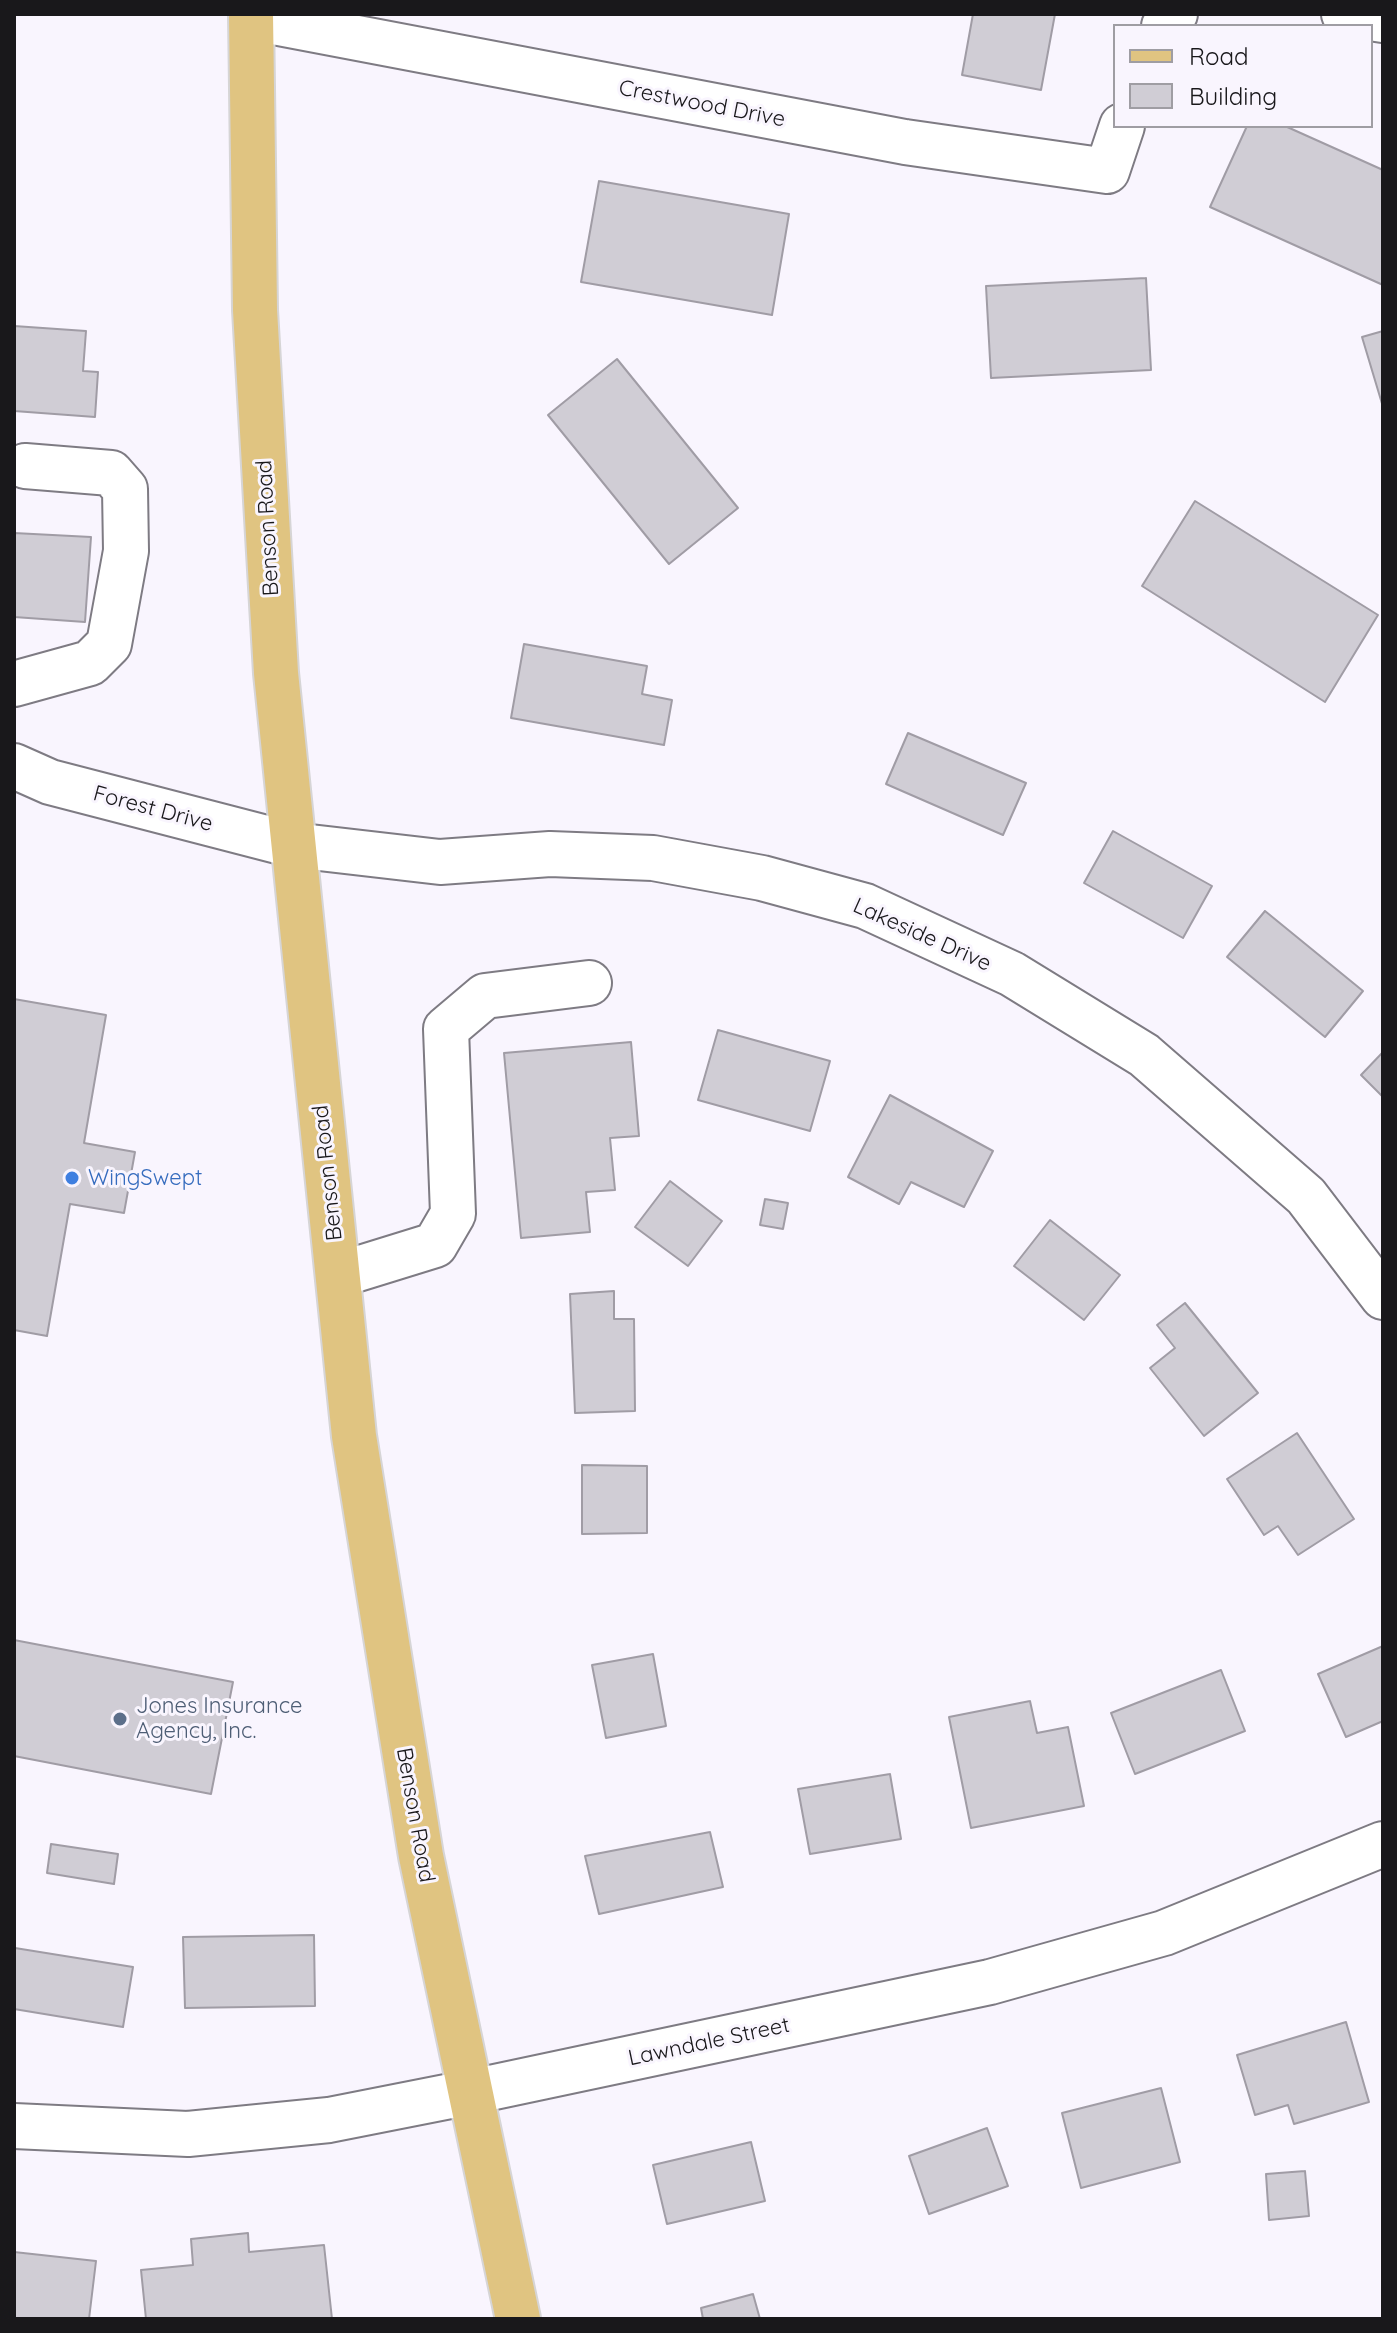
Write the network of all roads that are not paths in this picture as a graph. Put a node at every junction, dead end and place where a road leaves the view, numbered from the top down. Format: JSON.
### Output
{"nodes":[{"id":1,"x":1344,"y":14,"type":"edge"},
{"id":2,"x":252,"y":16,"type":"edge"},
{"id":3,"x":1383,"y":20,"type":"edge"},
{"id":4,"x":1121,"y":128,"type":"edge"},
{"id":5,"x":25,"y":466,"type":"dead end"},
{"id":6,"x":14,"y":684,"type":"edge"},
{"id":7,"x":14,"y":766,"type":"edge"},
{"id":8,"x":293,"y":845,"type":"junction"},
{"id":9,"x":589,"y":983,"type":"dead end"},
{"id":10,"x":338,"y":1275,"type":"junction"},
{"id":11,"x":1383,"y":1297,"type":"edge"},
{"id":12,"x":1383,"y":1844,"type":"edge"},
{"id":13,"x":471,"y":2092,"type":"junction"},
{"id":14,"x":14,"y":2126,"type":"edge"},
{"id":15,"x":518,"y":2319,"type":"edge"}],
"edges":[{"from":1,"to":3,"type":"street"},
{"from":2,"to":4,"type":"street","name":"Crestwood Drive"},
{"from":2,"to":8,"type":"main road","name":"Benson Road"},
{"from":5,"to":6,"type":"street"},
{"from":7,"to":8,"type":"street","name":"Forest Drive"},
{"from":8,"to":10,"type":"main road","name":"Benson Road"},
{"from":8,"to":11,"type":"street","name":"Lakeside Drive"},
{"from":9,"to":10,"type":"street"},
{"from":10,"to":13,"type":"main road","name":"Benson Road"},
{"from":12,"to":13,"type":"street","name":"Lawndale Street"},
{"from":13,"to":14,"type":"street","name":"Lawndale Street"},
{"from":13,"to":15,"type":"main road","name":"Benson Road"}]}
